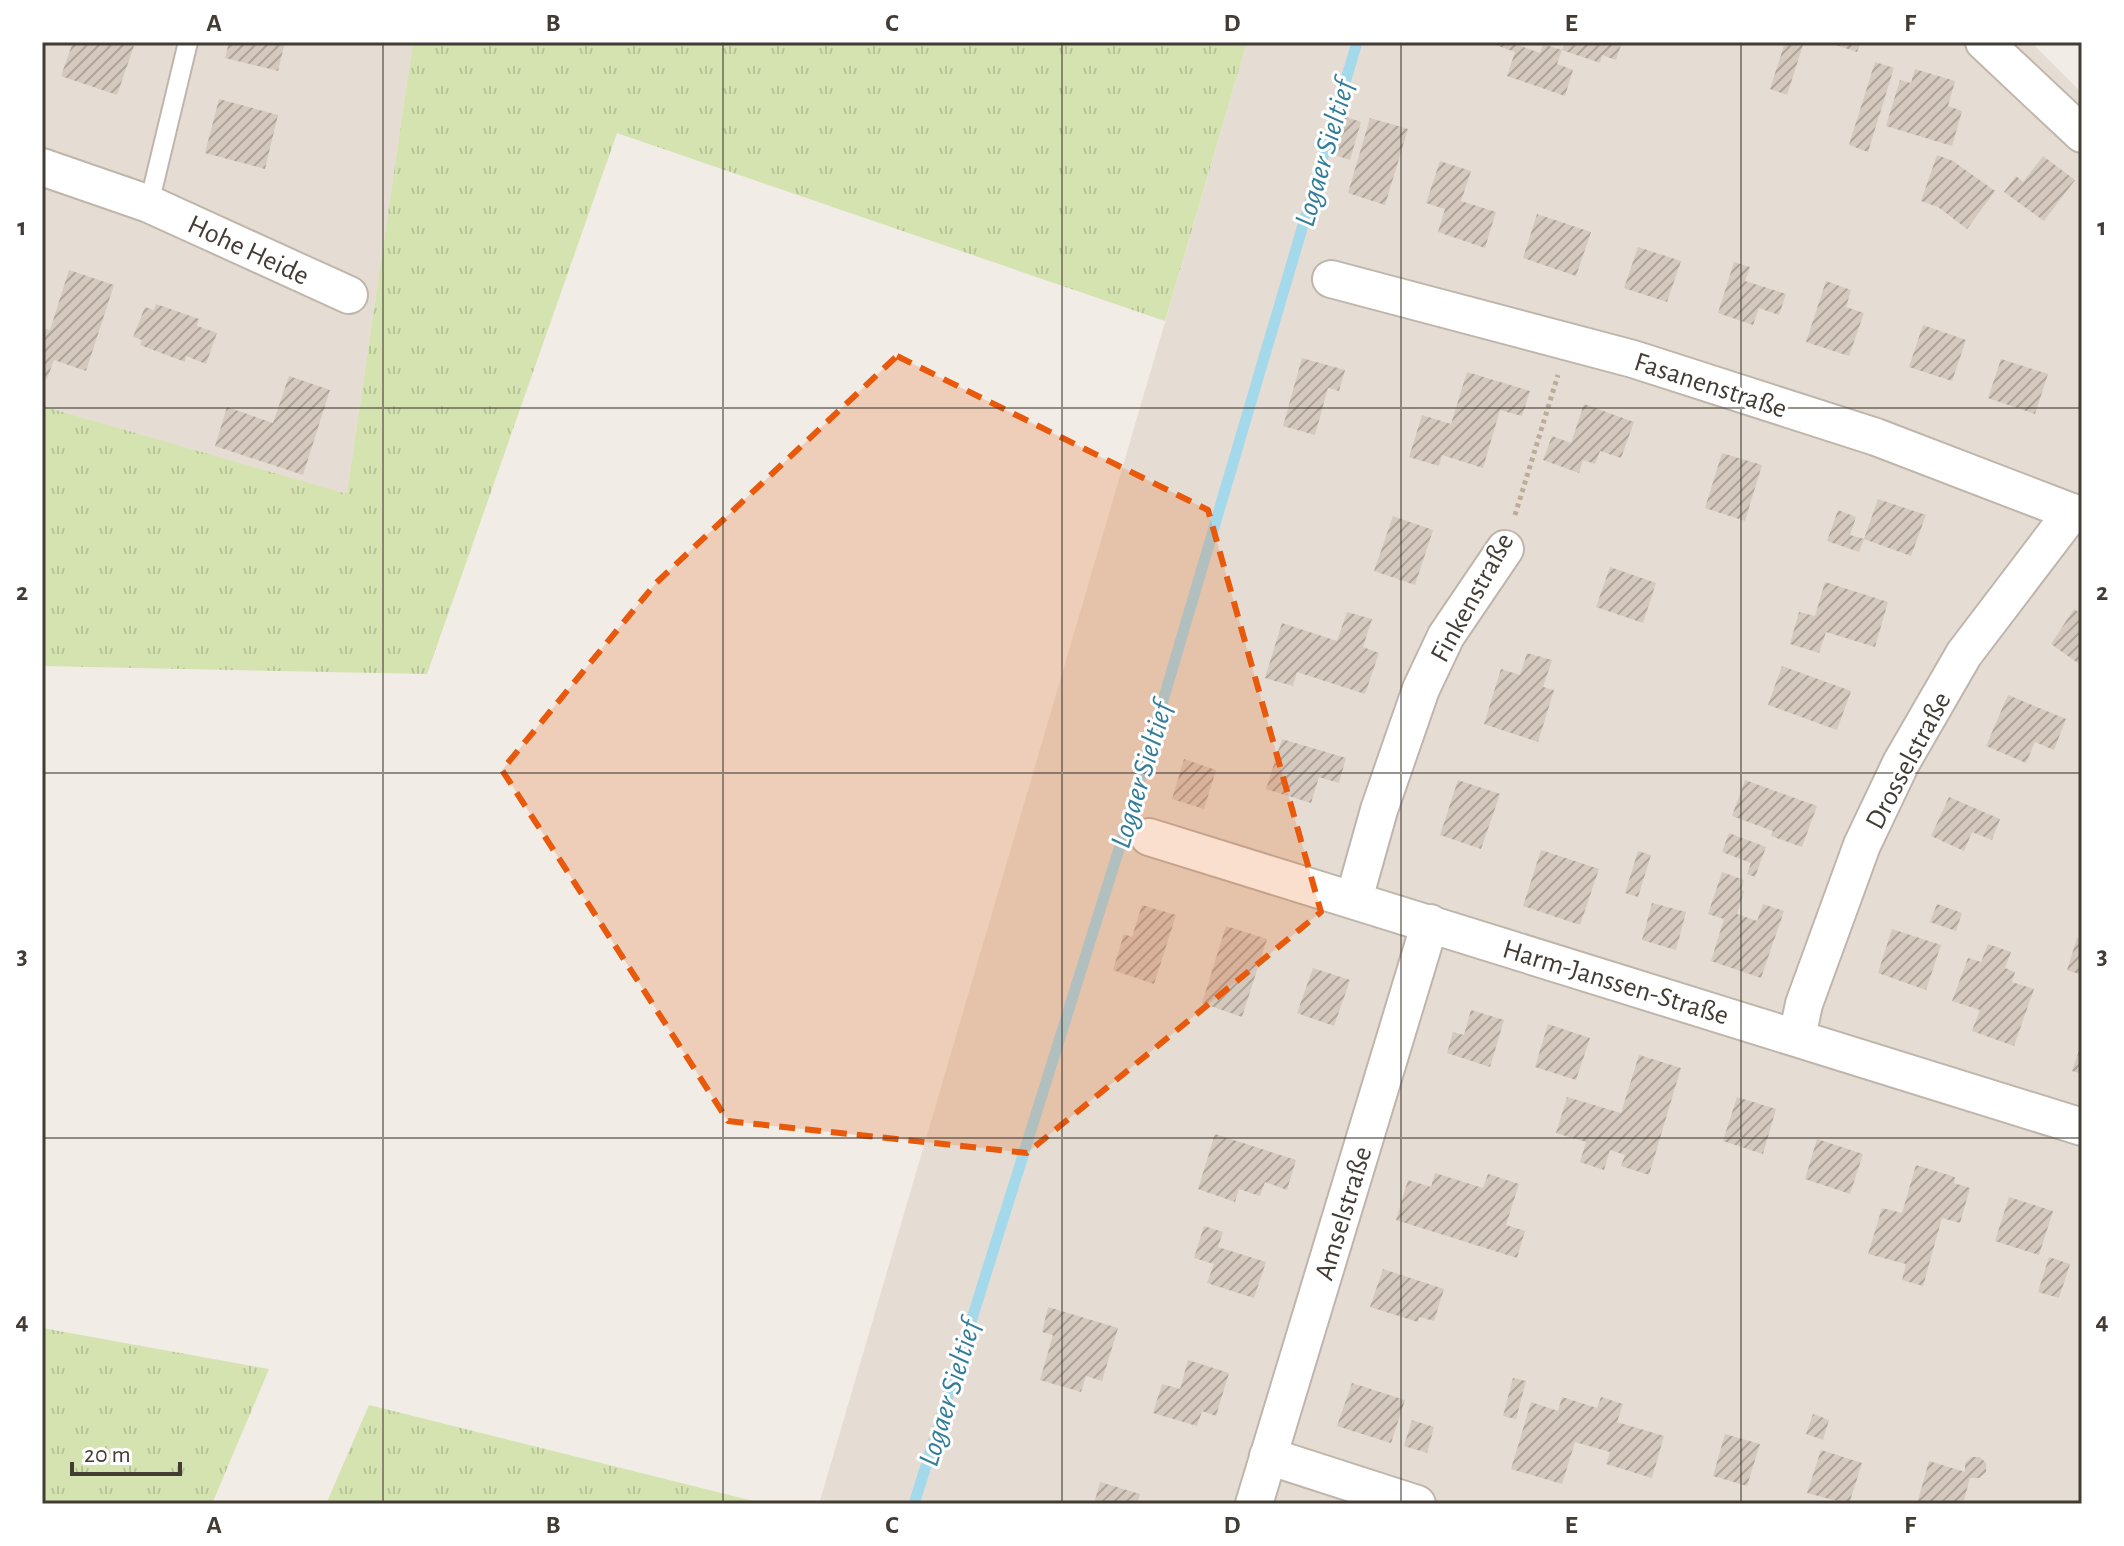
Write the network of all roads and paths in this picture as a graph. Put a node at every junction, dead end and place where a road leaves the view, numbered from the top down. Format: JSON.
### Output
{"nodes":[{"id":1,"x":188,"y":42,"type":"edge"},
{"id":2,"x":1984,"y":42,"type":"edge"},
{"id":3,"x":2082,"y":134,"type":"edge"},
{"id":4,"x":42,"y":167,"type":"edge"},
{"id":5,"x":149,"y":204,"type":"junction"},
{"id":6,"x":1331,"y":279,"type":"dead end"},
{"id":7,"x":349,"y":295,"type":"dead end"},
{"id":8,"x":1569,"y":340,"type":"junction"},
{"id":9,"x":2077,"y":514,"type":"edge"},
{"id":10,"x":1505,"y":549,"type":"joint"},
{"id":11,"x":1149,"y":837,"type":"dead end"},
{"id":12,"x":1354,"y":899,"type":"junction"},
{"id":13,"x":1430,"y":923,"type":"junction"},
{"id":14,"x":1797,"y":1037,"type":"junction"},
{"id":15,"x":2082,"y":1127,"type":"edge"},
{"id":16,"x":1268,"y":1456,"type":"junction"},
{"id":17,"x":1254,"y":1504,"type":"edge"},
{"id":18,"x":1417,"y":1504,"type":"edge"}],
"edges":[{"from":1,"to":5,"type":"lane"},
{"from":2,"to":3,"type":"street"},
{"from":4,"to":5,"type":"street","name":"Hohe Heide"},
{"from":5,"to":7,"type":"street","name":"Hohe Heide"},
{"from":6,"to":8,"type":"street","name":"Fasanenstraße"},
{"from":8,"to":9,"type":"street","name":"Fasanenstraße"},
{"from":8,"to":10,"type":"path","name":"Finkenstraße"},
{"from":9,"to":14,"type":"street","name":"Drosselstraße"},
{"from":10,"to":12,"type":"street","name":"Finkenstraße"},
{"from":11,"to":12,"type":"street","name":"Harm-Janssen-Straße"},
{"from":12,"to":13,"type":"street","name":"Harm-Janssen-Straße"},
{"from":13,"to":14,"type":"street","name":"Harm-Janssen-Straße"},
{"from":13,"to":16,"type":"street","name":"Amselstraße"},
{"from":14,"to":15,"type":"street","name":"Harm-Janssen-Straße"},
{"from":16,"to":17,"type":"street","name":"Amselstraße"},
{"from":16,"to":18,"type":"street"}]}
